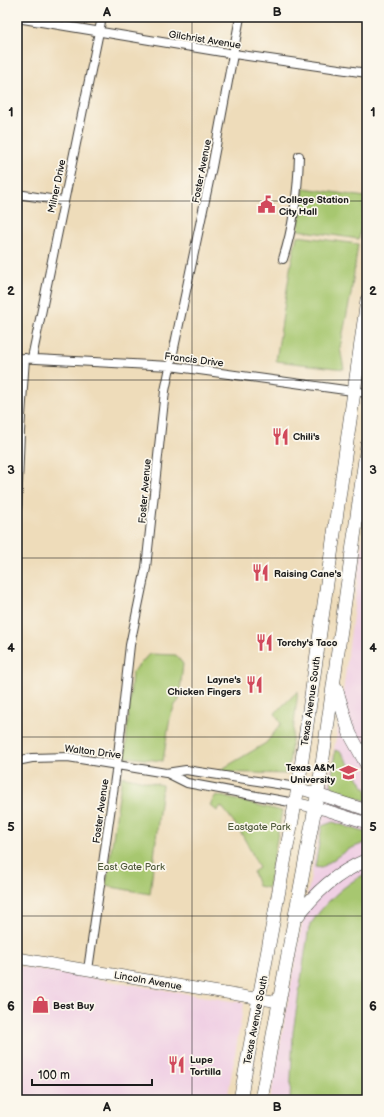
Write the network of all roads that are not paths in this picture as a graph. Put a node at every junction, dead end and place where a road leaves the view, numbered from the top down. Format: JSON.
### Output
{"nodes":[{"id":1,"x":102,"y":17,"type":"edge"},
{"id":2,"x":240,"y":17,"type":"edge"},
{"id":3,"x":17,"y":18,"type":"edge"},
{"id":4,"x":98,"y":32,"type":"junction"},
{"id":5,"x":234,"y":54,"type":"junction"},
{"id":6,"x":367,"y":73,"type":"edge"},
{"id":7,"x":299,"y":156,"type":"dead end"},
{"id":8,"x":17,"y":194,"type":"edge"},
{"id":9,"x":63,"y":202,"type":"junction"},
{"id":10,"x":283,"y":259,"type":"dead end"},
{"id":11,"x":367,"y":300,"type":"edge"},
{"id":12,"x":25,"y":358,"type":"edge"},
{"id":13,"x":170,"y":366,"type":"junction"},
{"id":14,"x":361,"y":392,"type":"edge"},
{"id":15,"x":367,"y":445,"type":"edge"},
{"id":16,"x":17,"y":511,"type":"edge"},
{"id":17,"x":330,"y":563,"type":"junction"},
{"id":18,"x":350,"y":567,"type":"junction"},
{"id":19,"x":334,"y":682,"type":"junction"},
{"id":20,"x":17,"y":761,"type":"edge"},
{"id":21,"x":117,"y":764,"type":"junction"},
{"id":22,"x":367,"y":765,"type":"edge"},
{"id":23,"x":166,"y":773,"type":"junction"},
{"id":24,"x":298,"y":788,"type":"junction"},
{"id":25,"x":316,"y":800,"type":"junction"},
{"id":26,"x":295,"y":803,"type":"junction"},
{"id":27,"x":367,"y":810,"type":"edge"},
{"id":28,"x":367,"y":823,"type":"edge"},
{"id":29,"x":367,"y":860,"type":"edge"},
{"id":30,"x":294,"y":920,"type":"junction"},
{"id":31,"x":17,"y":958,"type":"edge"},
{"id":32,"x":88,"y":970,"type":"junction"},
{"id":33,"x":259,"y":999,"type":"junction"},
{"id":34,"x":279,"y":1002,"type":"junction"},
{"id":35,"x":240,"y":1100,"type":"edge"},
{"id":36,"x":261,"y":1100,"type":"edge"}],
"edges":[{"from":1,"to":4,"type":"street","name":"Milner Drive"},
{"from":2,"to":5,"type":"street","name":"Foster Avenue"},
{"from":3,"to":4,"type":"street","name":"Gilchrist Avenue"},
{"from":4,"to":5,"type":"street","name":"Gilchrist Avenue"},
{"from":4,"to":9,"type":"street","name":"Milner Drive"},
{"from":5,"to":6,"type":"street","name":"Gilchrist Avenue"},
{"from":5,"to":13,"type":"street","name":"Foster Avenue"},
{"from":7,"to":10,"type":"street"},
{"from":8,"to":9,"type":"street"},
{"from":9,"to":12,"type":"street","name":"Milner Drive"},
{"from":11,"to":14,"type":"main road","name":"Texas Avenue South"},
{"from":12,"to":13,"type":"street","name":"Francis Drive"},
{"from":12,"to":16,"type":"street","name":"Milner Drive"},
{"from":13,"to":14,"type":"street","name":"Francis Drive"},
{"from":13,"to":21,"type":"street","name":"Foster Avenue"},
{"from":14,"to":17,"type":"main road","name":"Texas Avenue South"},
{"from":15,"to":18,"type":"main road","name":"Texas Avenue South"},
{"from":17,"to":18,"type":"main road"},
{"from":17,"to":24,"type":"main road","name":"Texas Avenue South"},
{"from":18,"to":19,"type":"main road","name":"Texas Avenue South"},
{"from":19,"to":22,"type":"main road"},
{"from":19,"to":25,"type":"main road","name":"Texas Avenue South"},
{"from":20,"to":21,"type":"street","name":"Walton Drive"},
{"from":21,"to":23,"type":"street","name":"Walton Drive"},
{"from":21,"to":32,"type":"street","name":"Foster Avenue"},
{"from":23,"to":24,"type":"street","name":"Walton Drive"},
{"from":23,"to":26,"type":"street","name":"Walton Drive"},
{"from":24,"to":25,"type":"street"},
{"from":24,"to":26,"type":"main road","name":"Texas Avenue South"},
{"from":25,"to":26,"type":"street"},
{"from":25,"to":27,"type":"street"},
{"from":25,"to":28,"type":"street"},
{"from":25,"to":30,"type":"main road","name":"Texas Avenue South"},
{"from":26,"to":33,"type":"main road","name":"Texas Avenue South"},
{"from":29,"to":30,"type":"main road"},
{"from":30,"to":34,"type":"main road","name":"Texas Avenue South"},
{"from":31,"to":32,"type":"street","name":"Lincoln Avenue"},
{"from":32,"to":33,"type":"street","name":"Lincoln Avenue"},
{"from":33,"to":34,"type":"street","name":"Lincoln Avenue"},
{"from":33,"to":35,"type":"main road","name":"Texas Avenue South"},
{"from":34,"to":36,"type":"main road","name":"Texas Avenue South"}]}
